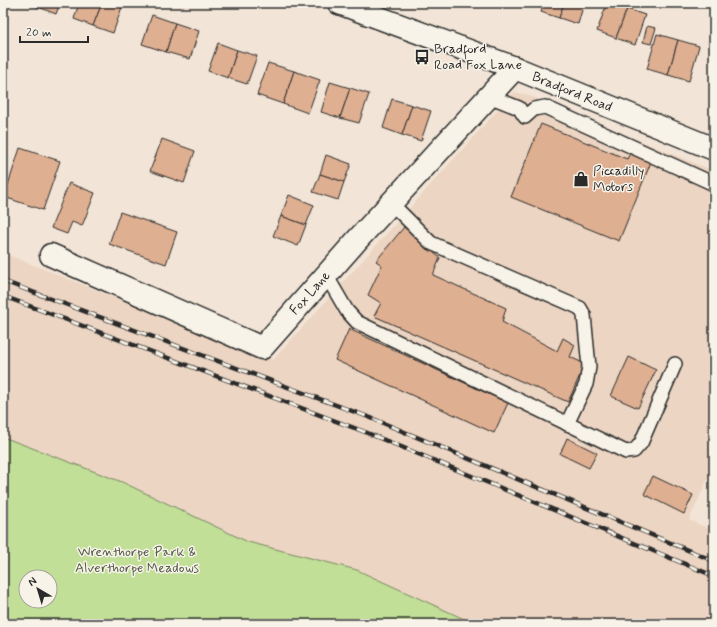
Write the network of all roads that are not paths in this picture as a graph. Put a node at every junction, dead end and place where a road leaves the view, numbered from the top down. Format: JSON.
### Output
{"nodes":[{"id":1,"x":339,"y":3,"type":"edge"},
{"id":2,"x":515,"y":68,"type":"junction"},
{"id":3,"x":489,"y":96,"type":"junction"},
{"id":4,"x":714,"y":149,"type":"edge"},
{"id":5,"x":714,"y":184,"type":"edge"},
{"id":6,"x":391,"y":203,"type":"junction"},
{"id":7,"x":51,"y":255,"type":"dead end"},
{"id":8,"x":326,"y":275,"type":"junction"},
{"id":9,"x":675,"y":364,"type":"dead end"},
{"id":10,"x":567,"y":424,"type":"junction"}],
"edges":[{"from":1,"to":2,"type":"street","name":"Bradford Road"},
{"from":2,"to":3,"type":"street","name":"Fox Lane"},
{"from":2,"to":4,"type":"street","name":"Bradford Road"},
{"from":3,"to":5,"type":"lane"},
{"from":3,"to":6,"type":"street","name":"Fox Lane"},
{"from":6,"to":8,"type":"street","name":"Fox Lane"},
{"from":6,"to":10,"type":"lane"},
{"from":7,"to":8,"type":"street","name":"Fox Lane"},
{"from":8,"to":10,"type":"lane"},
{"from":9,"to":10,"type":"lane"}]}
